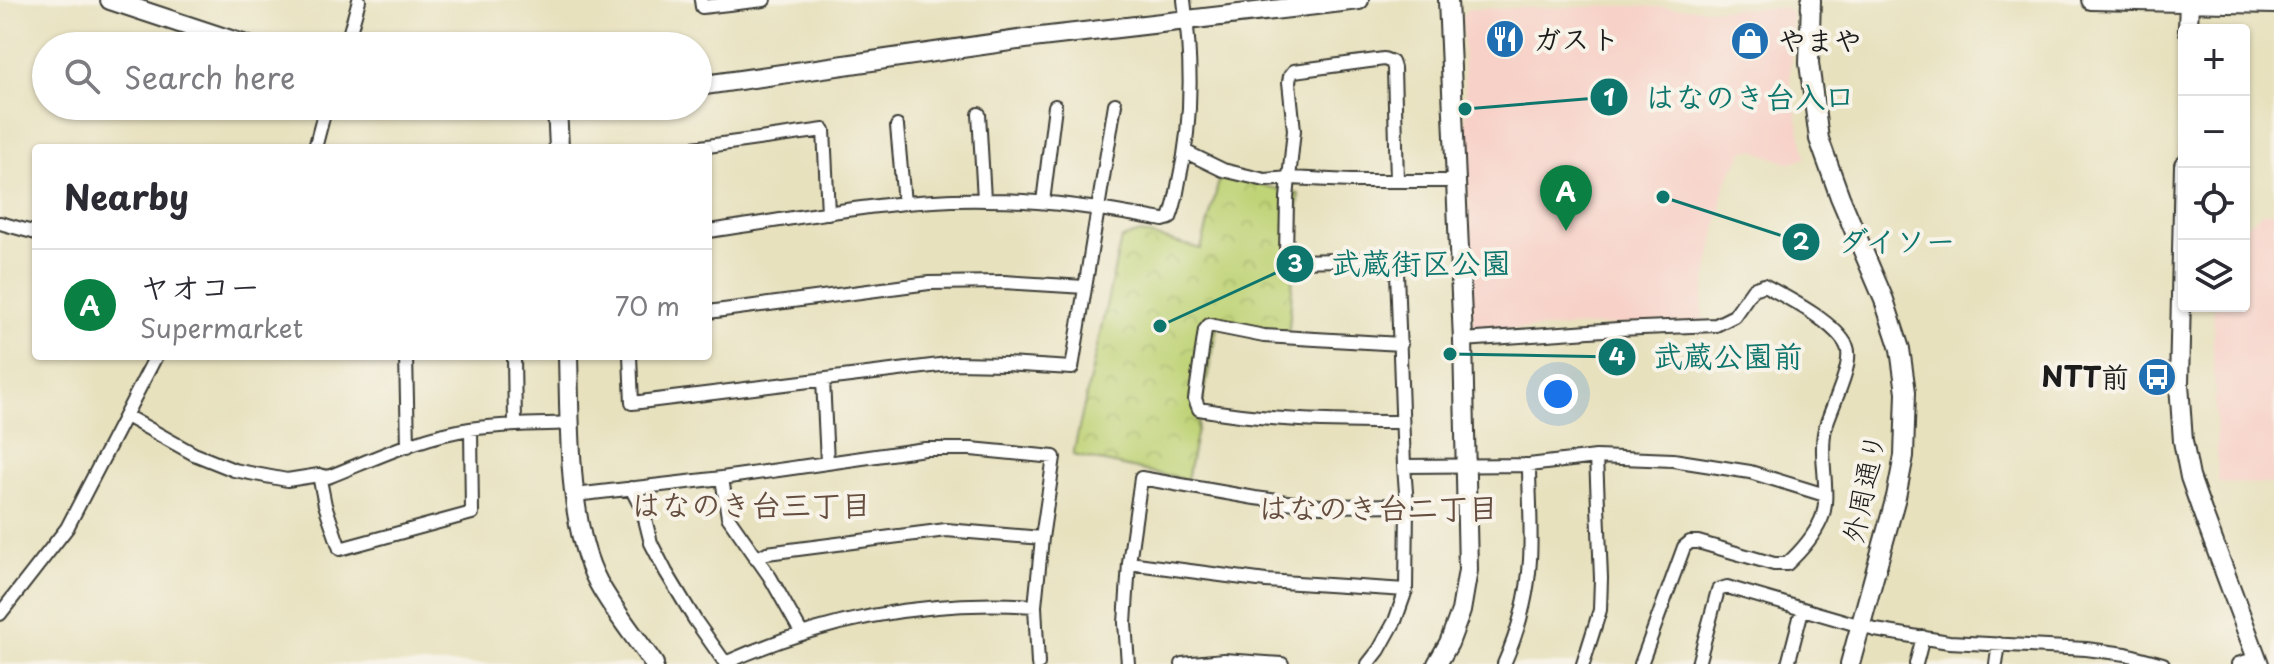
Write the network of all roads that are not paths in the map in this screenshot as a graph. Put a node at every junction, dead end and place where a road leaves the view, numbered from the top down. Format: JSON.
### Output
{"nodes":[{"id":1,"x":110,"y":0,"type":"edge"},
{"id":2,"x":359,"y":0,"type":"edge"},
{"id":3,"x":701,"y":0,"type":"edge"},
{"id":4,"x":764,"y":0,"type":"edge"},
{"id":5,"x":1184,"y":0,"type":"edge"},
{"id":6,"x":1359,"y":0,"type":"edge"},
{"id":7,"x":1448,"y":0,"type":"edge"},
{"id":8,"x":1811,"y":0,"type":"edge"},
{"id":9,"x":2091,"y":0,"type":"edge"},
{"id":10,"x":2188,"y":2,"type":"edge"},
{"id":11,"x":2274,"y":4,"type":"edge"},
{"id":12,"x":1186,"y":20,"type":"junction"},
{"id":13,"x":2188,"y":24,"type":"edge"},
{"id":14,"x":207,"y":32,"type":"edge"},
{"id":15,"x":350,"y":32,"type":"edge"},
{"id":16,"x":712,"y":84,"type":"edge"},
{"id":17,"x":1115,"y":104,"type":"dead end"},
{"id":18,"x":1055,"y":106,"type":"dead end"},
{"id":19,"x":979,"y":114,"type":"dead end"},
{"id":20,"x":322,"y":120,"type":"edge"},
{"id":21,"x":558,"y":120,"type":"edge"},
{"id":22,"x":897,"y":126,"type":"dead end"},
{"id":23,"x":316,"y":144,"type":"edge"},
{"id":24,"x":559,"y":144,"type":"edge"},
{"id":25,"x":712,"y":145,"type":"edge"},
{"id":26,"x":1186,"y":152,"type":"junction"},
{"id":27,"x":2184,"y":168,"type":"edge"},
{"id":28,"x":1290,"y":178,"type":"junction"},
{"id":29,"x":1397,"y":181,"type":"junction"},
{"id":30,"x":1456,"y":181,"type":"junction"},
{"id":31,"x":984,"y":199,"type":"junction"},
{"id":32,"x":1043,"y":202,"type":"junction"},
{"id":33,"x":904,"y":203,"type":"junction"},
{"id":34,"x":1098,"y":208,"type":"junction"},
{"id":35,"x":828,"y":213,"type":"junction"},
{"id":36,"x":0,"y":223,"type":"edge"},
{"id":37,"x":712,"y":230,"type":"edge"},
{"id":38,"x":32,"y":232,"type":"edge"},
{"id":39,"x":1085,"y":287,"type":"junction"},
{"id":40,"x":712,"y":311,"type":"edge"},
{"id":41,"x":1463,"y":340,"type":"junction"},
{"id":42,"x":1401,"y":344,"type":"junction"},
{"id":43,"x":154,"y":360,"type":"edge"},
{"id":44,"x":406,"y":360,"type":"edge"},
{"id":45,"x":514,"y":360,"type":"edge"},
{"id":46,"x":568,"y":360,"type":"edge"},
{"id":47,"x":630,"y":360,"type":"edge"},
{"id":48,"x":823,"y":380,"type":"junction"},
{"id":49,"x":126,"y":416,"type":"junction"},
{"id":50,"x":1402,"y":422,"type":"junction"},
{"id":51,"x":570,"y":423,"type":"junction"},
{"id":52,"x":515,"y":425,"type":"junction"},
{"id":53,"x":471,"y":429,"type":"junction"},
{"id":54,"x":408,"y":446,"type":"junction"},
{"id":55,"x":1596,"y":457,"type":"junction"},
{"id":56,"x":827,"y":462,"type":"junction"},
{"id":57,"x":1467,"y":465,"type":"junction"},
{"id":58,"x":1529,"y":465,"type":"junction"},
{"id":59,"x":1404,"y":466,"type":"junction"},
{"id":60,"x":319,"y":475,"type":"junction"},
{"id":61,"x":722,"y":478,"type":"junction"},
{"id":62,"x":631,"y":488,"type":"junction"},
{"id":63,"x":575,"y":495,"type":"junction"},
{"id":64,"x":1825,"y":495,"type":"junction"},
{"id":65,"x":1407,"y":505,"type":"junction"},
{"id":66,"x":1042,"y":538,"type":"junction"},
{"id":67,"x":756,"y":559,"type":"junction"},
{"id":68,"x":1129,"y":563,"type":"junction"},
{"id":69,"x":1406,"y":590,"type":"junction"},
{"id":70,"x":1035,"y":606,"type":"junction"},
{"id":71,"x":1802,"y":610,"type":"junction"},
{"id":72,"x":0,"y":614,"type":"edge"},
{"id":73,"x":1859,"y":626,"type":"junction"},
{"id":74,"x":802,"y":634,"type":"junction"},
{"id":75,"x":1923,"y":637,"type":"junction"},
{"id":76,"x":1999,"y":644,"type":"junction"},
{"id":77,"x":2086,"y":649,"type":"junction"},
{"id":78,"x":2258,"y":661,"type":"edge"},
{"id":79,"x":654,"y":664,"type":"edge"},
{"id":80,"x":726,"y":664,"type":"edge"},
{"id":81,"x":1038,"y":664,"type":"edge"},
{"id":82,"x":1128,"y":664,"type":"edge"},
{"id":83,"x":1182,"y":664,"type":"edge"},
{"id":84,"x":1282,"y":664,"type":"edge"},
{"id":85,"x":1368,"y":664,"type":"edge"},
{"id":86,"x":1437,"y":664,"type":"edge"},
{"id":87,"x":1504,"y":664,"type":"edge"},
{"id":88,"x":1583,"y":664,"type":"edge"},
{"id":89,"x":1641,"y":664,"type":"edge"},
{"id":90,"x":1698,"y":664,"type":"edge"},
{"id":91,"x":1788,"y":664,"type":"edge"},
{"id":92,"x":1850,"y":664,"type":"edge"},
{"id":93,"x":1916,"y":664,"type":"edge"},
{"id":94,"x":1996,"y":664,"type":"edge"},
{"id":95,"x":2084,"y":664,"type":"edge"},
{"id":96,"x":2163,"y":664,"type":"edge"},
{"id":97,"x":2238,"y":664,"type":"edge"}],
"edges":[{"from":1,"to":14,"type":"street"},
{"from":2,"to":15,"type":"street"},
{"from":3,"to":4,"type":"street"},
{"from":5,"to":12,"type":"street"},
{"from":6,"to":12,"type":"street"},
{"from":7,"to":30,"type":"street"},
{"from":8,"to":73,"type":"street","name":"外周通り"},
{"from":9,"to":10,"type":"street"},
{"from":10,"to":11,"type":"street"},
{"from":10,"to":13,"type":"street"},
{"from":12,"to":16,"type":"street"},
{"from":12,"to":26,"type":"street"},
{"from":17,"to":34,"type":"street"},
{"from":18,"to":32,"type":"street"},
{"from":19,"to":31,"type":"street"},
{"from":20,"to":23,"type":"street"},
{"from":21,"to":24,"type":"street"},
{"from":22,"to":33,"type":"street"},
{"from":25,"to":35,"type":"street"},
{"from":26,"to":28,"type":"street"},
{"from":26,"to":34,"type":"street"},
{"from":27,"to":78,"type":"street"},
{"from":28,"to":29,"type":"street"},
{"from":28,"to":29,"type":"street"},
{"from":28,"to":42,"type":"street"},
{"from":29,"to":30,"type":"street"},
{"from":30,"to":41,"type":"street"},
{"from":31,"to":32,"type":"street"},
{"from":31,"to":33,"type":"street"},
{"from":32,"to":34,"type":"street"},
{"from":33,"to":35,"type":"street"},
{"from":34,"to":39,"type":"street"},
{"from":35,"to":37,"type":"street"},
{"from":36,"to":38,"type":"street"},
{"from":39,"to":40,"type":"street"},
{"from":39,"to":48,"type":"street"},
{"from":41,"to":57,"type":"street"},
{"from":41,"to":64,"type":"street"},
{"from":42,"to":50,"type":"street"},
{"from":42,"to":50,"type":"street"},
{"from":43,"to":49,"type":"street"},
{"from":44,"to":54,"type":"street"},
{"from":45,"to":52,"type":"street"},
{"from":46,"to":51,"type":"street"},
{"from":47,"to":48,"type":"street"},
{"from":48,"to":56,"type":"street"},
{"from":49,"to":60,"type":"street"},
{"from":49,"to":72,"type":"street"},
{"from":50,"to":59,"type":"street"},
{"from":51,"to":52,"type":"street"},
{"from":51,"to":63,"type":"street"},
{"from":52,"to":53,"type":"street"},
{"from":53,"to":54,"type":"street"},
{"from":53,"to":60,"type":"street"},
{"from":54,"to":60,"type":"street"},
{"from":55,"to":58,"type":"street"},
{"from":55,"to":64,"type":"street"},
{"from":55,"to":88,"type":"street"},
{"from":56,"to":61,"type":"street"},
{"from":56,"to":66,"type":"street"},
{"from":57,"to":58,"type":"street"},
{"from":57,"to":59,"type":"street"},
{"from":57,"to":86,"type":"street"},
{"from":58,"to":87,"type":"street"},
{"from":59,"to":65,"type":"street"},
{"from":61,"to":62,"type":"street"},
{"from":61,"to":67,"type":"street"},
{"from":62,"to":63,"type":"street"},
{"from":62,"to":80,"type":"street"},
{"from":63,"to":79,"type":"street"},
{"from":64,"to":89,"type":"street"},
{"from":65,"to":68,"type":"street"},
{"from":65,"to":69,"type":"street"},
{"from":66,"to":67,"type":"street"},
{"from":66,"to":70,"type":"street"},
{"from":67,"to":74,"type":"street"},
{"from":68,"to":69,"type":"street"},
{"from":68,"to":82,"type":"street"},
{"from":69,"to":85,"type":"street"},
{"from":70,"to":74,"type":"street"},
{"from":70,"to":81,"type":"street"},
{"from":71,"to":73,"type":"street"},
{"from":71,"to":90,"type":"street"},
{"from":71,"to":91,"type":"street"},
{"from":73,"to":75,"type":"street"},
{"from":73,"to":92,"type":"street","name":"外周通り"},
{"from":74,"to":80,"type":"street"},
{"from":75,"to":76,"type":"street"},
{"from":75,"to":93,"type":"street"},
{"from":76,"to":77,"type":"street"},
{"from":76,"to":94,"type":"street"},
{"from":77,"to":95,"type":"street"},
{"from":77,"to":96,"type":"street"},
{"from":78,"to":97,"type":"street"},
{"from":83,"to":84,"type":"street"}]}
